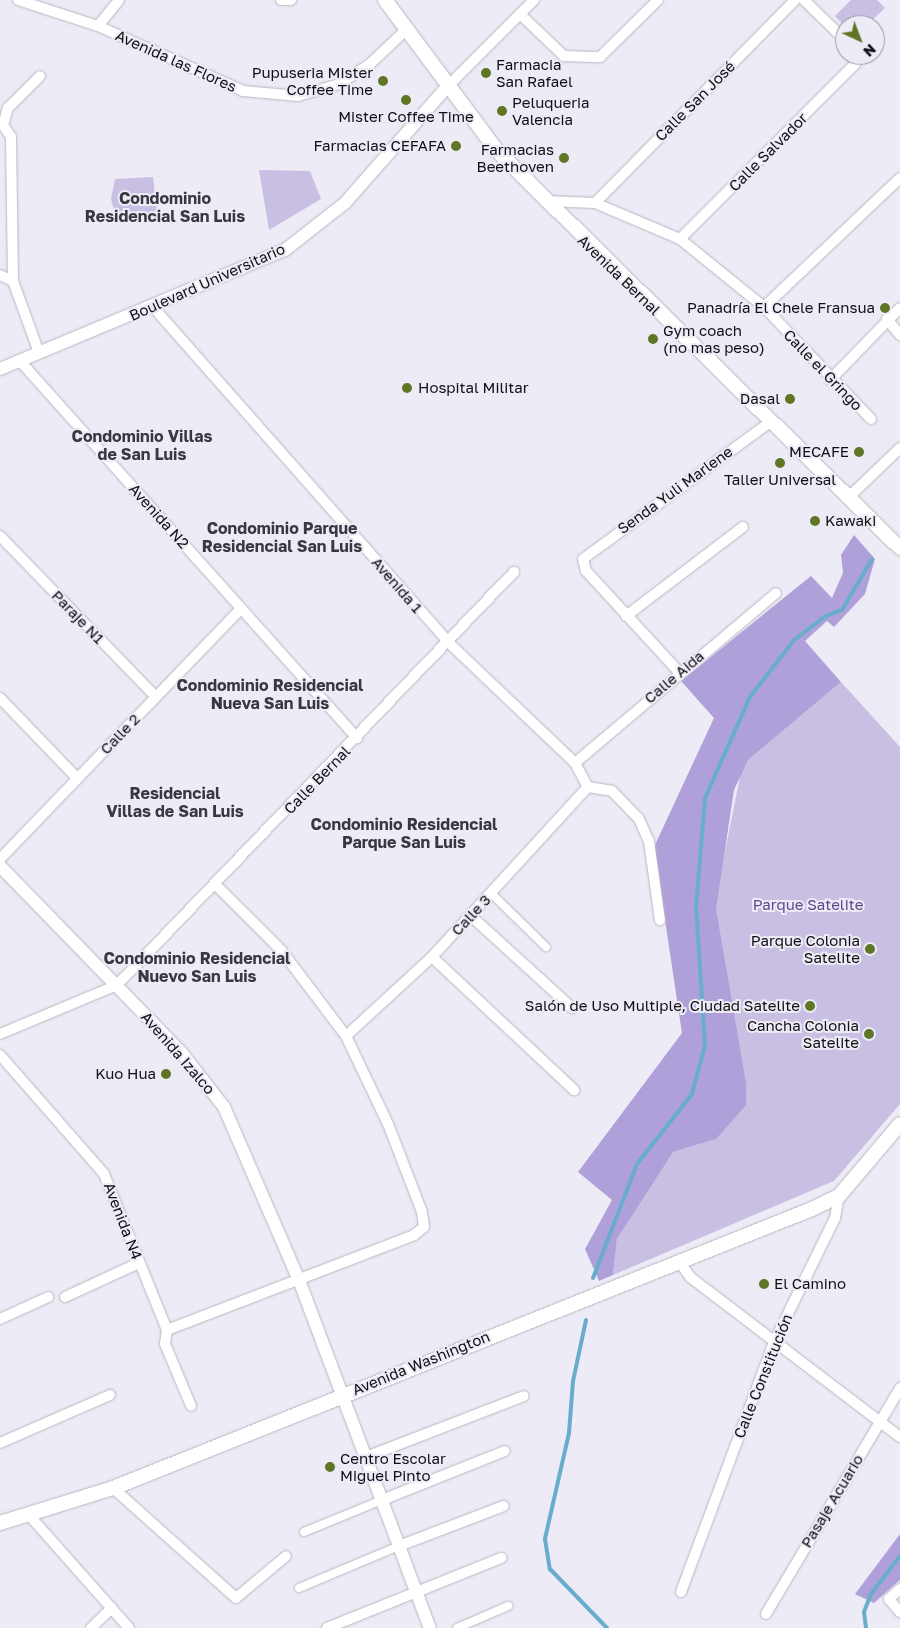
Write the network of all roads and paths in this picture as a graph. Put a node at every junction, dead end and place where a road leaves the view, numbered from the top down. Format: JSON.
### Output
{"nodes":[{"id":1,"x":18,"y":0,"type":"edge"},
{"id":2,"x":119,"y":0,"type":"edge"},
{"id":3,"x":281,"y":0,"type":"edge"},
{"id":4,"x":291,"y":0,"type":"edge"},
{"id":5,"x":385,"y":0,"type":"edge"},
{"id":6,"x":534,"y":0,"type":"edge"},
{"id":7,"x":658,"y":0,"type":"edge"},
{"id":8,"x":795,"y":0,"type":"edge"},
{"id":9,"x":804,"y":0,"type":"edge"},
{"id":10,"x":520,"y":14,"type":"junction"},
{"id":11,"x":98,"y":26,"type":"junction"},
{"id":12,"x":407,"y":29,"type":"junction"},
{"id":13,"x":835,"y":30,"type":"edge"},
{"id":14,"x":848,"y":65,"type":"edge"},
{"id":15,"x":40,"y":76,"type":"dead end"},
{"id":16,"x":447,"y":88,"type":"junction"},
{"id":17,"x":1,"y":125,"type":"edge"},
{"id":18,"x":900,"y":178,"type":"edge"},
{"id":19,"x":544,"y":201,"type":"junction"},
{"id":20,"x":595,"y":203,"type":"junction"},
{"id":21,"x":680,"y":239,"type":"junction"},
{"id":22,"x":0,"y":275,"type":"edge"},
{"id":23,"x":13,"y":281,"type":"junction"},
{"id":24,"x":154,"y":307,"type":"junction"},
{"id":25,"x":764,"y":307,"type":"junction"},
{"id":26,"x":900,"y":308,"type":"edge"},
{"id":27,"x":887,"y":319,"type":"junction"},
{"id":28,"x":900,"y":335,"type":"edge"},
{"id":29,"x":39,"y":353,"type":"junction"},
{"id":30,"x":20,"y":361,"type":"junction"},
{"id":31,"x":0,"y":369,"type":"edge"},
{"id":32,"x":830,"y":380,"type":"junction"},
{"id":33,"x":871,"y":419,"type":"dead end"},
{"id":34,"x":770,"y":422,"type":"junction"},
{"id":35,"x":900,"y":448,"type":"edge"},
{"id":36,"x":849,"y":497,"type":"junction"},
{"id":37,"x":743,"y":527,"type":"dead end"},
{"id":38,"x":0,"y":536,"type":"edge"},
{"id":39,"x":900,"y":548,"type":"edge"},
{"id":40,"x":514,"y":572,"type":"dead end"},
{"id":41,"x":776,"y":593,"type":"dead end"},
{"id":42,"x":240,"y":610,"type":"junction"},
{"id":43,"x":626,"y":616,"type":"junction"},
{"id":44,"x":448,"y":642,"type":"junction"},
{"id":45,"x":679,"y":672,"type":"junction"},
{"id":46,"x":156,"y":697,"type":"junction"},
{"id":47,"x":0,"y":698,"type":"edge"},
{"id":48,"x":357,"y":738,"type":"junction"},
{"id":49,"x":575,"y":763,"type":"junction"},
{"id":50,"x":78,"y":778,"type":"junction"},
{"id":51,"x":588,"y":787,"type":"junction"},
{"id":52,"x":0,"y":858,"type":"edge"},
{"id":53,"x":0,"y":866,"type":"edge"},
{"id":54,"x":216,"y":885,"type":"junction"},
{"id":55,"x":492,"y":894,"type":"junction"},
{"id":56,"x":471,"y":916,"type":"junction"},
{"id":57,"x":660,"y":920,"type":"dead end"},
{"id":58,"x":546,"y":947,"type":"dead end"},
{"id":59,"x":432,"y":957,"type":"junction"},
{"id":60,"x":117,"y":985,"type":"junction"},
{"id":61,"x":572,"y":1008,"type":"dead end"},
{"id":62,"x":0,"y":1034,"type":"edge"},
{"id":63,"x":346,"y":1036,"type":"junction"},
{"id":64,"x":0,"y":1055,"type":"edge"},
{"id":65,"x":574,"y":1090,"type":"dead end"},
{"id":66,"x":900,"y":1124,"type":"edge"},
{"id":67,"x":839,"y":1196,"type":"junction"},
{"id":68,"x":679,"y":1261,"type":"junction"},
{"id":69,"x":139,"y":1263,"type":"junction"},
{"id":70,"x":299,"y":1280,"type":"junction"},
{"id":71,"x":48,"y":1297,"type":"dead end"},
{"id":72,"x":65,"y":1297,"type":"dead end"},
{"id":73,"x":0,"y":1319,"type":"edge"},
{"id":74,"x":167,"y":1330,"type":"junction"},
{"id":75,"x":774,"y":1342,"type":"junction"},
{"id":76,"x":900,"y":1388,"type":"edge"},
{"id":77,"x":342,"y":1394,"type":"junction"},
{"id":78,"x":110,"y":1395,"type":"dead end"},
{"id":79,"x":524,"y":1396,"type":"dead end"},
{"id":80,"x":190,"y":1406,"type":"dead end"},
{"id":81,"x":879,"y":1421,"type":"junction"},
{"id":82,"x":900,"y":1437,"type":"edge"},
{"id":83,"x":0,"y":1442,"type":"edge"},
{"id":84,"x":505,"y":1452,"type":"dead end"},
{"id":85,"x":366,"y":1457,"type":"junction"},
{"id":86,"x":113,"y":1488,"type":"junction"},
{"id":87,"x":382,"y":1500,"type":"junction"},
{"id":88,"x":504,"y":1506,"type":"dead end"},
{"id":89,"x":28,"y":1515,"type":"junction"},
{"id":90,"x":0,"y":1523,"type":"edge"},
{"id":91,"x":304,"y":1532,"type":"dead end"},
{"id":92,"x":399,"y":1546,"type":"junction"},
{"id":93,"x":286,"y":1556,"type":"dead end"},
{"id":94,"x":501,"y":1558,"type":"dead end"},
{"id":95,"x":299,"y":1588,"type":"dead end"},
{"id":96,"x":900,"y":1588,"type":"edge"},
{"id":97,"x":417,"y":1592,"type":"junction"},
{"id":98,"x":681,"y":1592,"type":"dead end"},
{"id":99,"x":508,"y":1606,"type":"dead end"},
{"id":100,"x":112,"y":1608,"type":"junction"},
{"id":101,"x":900,"y":1612,"type":"edge"},
{"id":102,"x":766,"y":1614,"type":"dead end"},
{"id":103,"x":91,"y":1628,"type":"edge"},
{"id":104,"x":130,"y":1628,"type":"edge"},
{"id":105,"x":327,"y":1628,"type":"edge"},
{"id":106,"x":430,"y":1628,"type":"edge"},
{"id":107,"x":457,"y":1628,"type":"edge"}],
"edges":[{"from":1,"to":11,"type":"street","name":"Avenida las Flores"},
{"from":2,"to":11,"type":"street"},
{"from":3,"to":4,"type":"street"},
{"from":5,"to":12,"type":"main road","name":"Avenida Bernal"},
{"from":6,"to":10,"type":"street"},
{"from":7,"to":10,"type":"street"},
{"from":8,"to":20,"type":"street","name":"Calle San José"},
{"from":9,"to":13,"type":"street"},
{"from":10,"to":16,"type":"street"},
{"from":11,"to":12,"type":"street","name":"Avenida las Flores"},
{"from":12,"to":16,"type":"main road","name":"Avenida Bernal"},
{"from":14,"to":21,"type":"street","name":"Calle Salvador"},
{"from":15,"to":17,"type":"street"},
{"from":16,"to":19,"type":"main road","name":"Avenida Bernal"},
{"from":16,"to":24,"type":"street","name":"Boulevard Universitario"},
{"from":17,"to":23,"type":"street"},
{"from":18,"to":25,"type":"street"},
{"from":19,"to":20,"type":"street","name":"Calle el Gringo"},
{"from":19,"to":34,"type":"main road","name":"Avenida Bernal"},
{"from":20,"to":21,"type":"street","name":"Calle el Gringo"},
{"from":21,"to":25,"type":"street","name":"Calle el Gringo"},
{"from":22,"to":23,"type":"street"},
{"from":23,"to":29,"type":"street"},
{"from":24,"to":29,"type":"street","name":"Boulevard Universitario"},
{"from":24,"to":44,"type":"street","name":"Avenida 1"},
{"from":25,"to":32,"type":"street","name":"Calle el Gringo"},
{"from":26,"to":27,"type":"street"},
{"from":27,"to":28,"type":"street"},
{"from":27,"to":32,"type":"street"},
{"from":29,"to":30,"type":"street","name":"Boulevard Universitario"},
{"from":30,"to":31,"type":"street","name":"Boulevard Universitario"},
{"from":30,"to":42,"type":"street","name":"Avenida N2"},
{"from":32,"to":33,"type":"street","name":"Calle el Gringo"},
{"from":34,"to":36,"type":"main road","name":"Avenida Bernal"},
{"from":34,"to":43,"type":"street","name":"Senda Yuli Marlene"},
{"from":35,"to":36,"type":"street"},
{"from":36,"to":39,"type":"main road","name":"Avenida Bernal"},
{"from":37,"to":43,"type":"street"},
{"from":38,"to":46,"type":"street","name":"Paraje N1"},
{"from":40,"to":44,"type":"street","name":"Calle Bernal"},
{"from":41,"to":45,"type":"street","name":"Calle Aida"},
{"from":42,"to":46,"type":"street","name":"Calle 2"},
{"from":42,"to":48,"type":"street","name":"Avenida N2"},
{"from":43,"to":45,"type":"street"},
{"from":44,"to":48,"type":"street","name":"Calle Bernal"},
{"from":44,"to":49,"type":"street","name":"Avenida 1"},
{"from":45,"to":49,"type":"street","name":"Calle Aida"},
{"from":46,"to":50,"type":"street","name":"Calle 2"},
{"from":47,"to":50,"type":"street"},
{"from":48,"to":54,"type":"street","name":"Calle Bernal"},
{"from":49,"to":51,"type":"street","name":"Avenida 1"},
{"from":50,"to":52,"type":"street","name":"Calle 2"},
{"from":51,"to":55,"type":"street","name":"Calle 3"},
{"from":51,"to":57,"type":"street"},
{"from":53,"to":60,"type":"street","name":"Avenida Izalco"},
{"from":54,"to":60,"type":"street","name":"Calle Bernal"},
{"from":54,"to":63,"type":"street"},
{"from":55,"to":56,"type":"street","name":"Calle 3"},
{"from":55,"to":58,"type":"street"},
{"from":56,"to":59,"type":"street","name":"Calle 3"},
{"from":56,"to":61,"type":"street"},
{"from":59,"to":63,"type":"street","name":"Calle 3"},
{"from":59,"to":65,"type":"street"},
{"from":60,"to":62,"type":"street"},
{"from":60,"to":70,"type":"street","name":"Avenida Izalco"},
{"from":63,"to":70,"type":"street"},
{"from":64,"to":69,"type":"street","name":"Avenida N4"},
{"from":66,"to":67,"type":"main road","name":"Calle Constitución"},
{"from":67,"to":68,"type":"main road","name":"Avenida Washington"},
{"from":67,"to":75,"type":"street","name":"Calle Constitución"},
{"from":68,"to":75,"type":"street"},
{"from":68,"to":77,"type":"main road","name":"Avenida Washington"},
{"from":69,"to":72,"type":"street"},
{"from":69,"to":74,"type":"street","name":"Avenida N4"},
{"from":70,"to":74,"type":"street"},
{"from":70,"to":77,"type":"street","name":"Avenida Izalco"},
{"from":71,"to":73,"type":"street"},
{"from":74,"to":80,"type":"street","name":"Avenida N4"},
{"from":75,"to":81,"type":"street"},
{"from":75,"to":98,"type":"street","name":"Calle Constitución"},
{"from":76,"to":81,"type":"street","name":"Pasaje Acuario"},
{"from":77,"to":85,"type":"street","name":"Avenida Izalco"},
{"from":77,"to":86,"type":"main road","name":"Avenida Washington"},
{"from":78,"to":83,"type":"street"},
{"from":79,"to":85,"type":"street"},
{"from":81,"to":82,"type":"street"},
{"from":81,"to":102,"type":"street","name":"Pasaje Acuario"},
{"from":84,"to":87,"type":"street"},
{"from":85,"to":87,"type":"street","name":"Avenida Izalco"},
{"from":86,"to":89,"type":"main road","name":"Avenida Washington"},
{"from":86,"to":93,"type":"street"},
{"from":87,"to":91,"type":"street"},
{"from":87,"to":92,"type":"street","name":"Avenida Izalco"},
{"from":88,"to":92,"type":"street"},
{"from":89,"to":90,"type":"main road","name":"Avenida Washington"},
{"from":89,"to":100,"type":"street"},
{"from":92,"to":95,"type":"street"},
{"from":92,"to":97,"type":"street","name":"Avenida Izalco"},
{"from":94,"to":97,"type":"street"},
{"from":96,"to":101,"type":"street"},
{"from":97,"to":105,"type":"street"},
{"from":97,"to":106,"type":"street","name":"Avenida Izalco"},
{"from":99,"to":107,"type":"street"},
{"from":100,"to":103,"type":"street"},
{"from":100,"to":104,"type":"street"}]}
